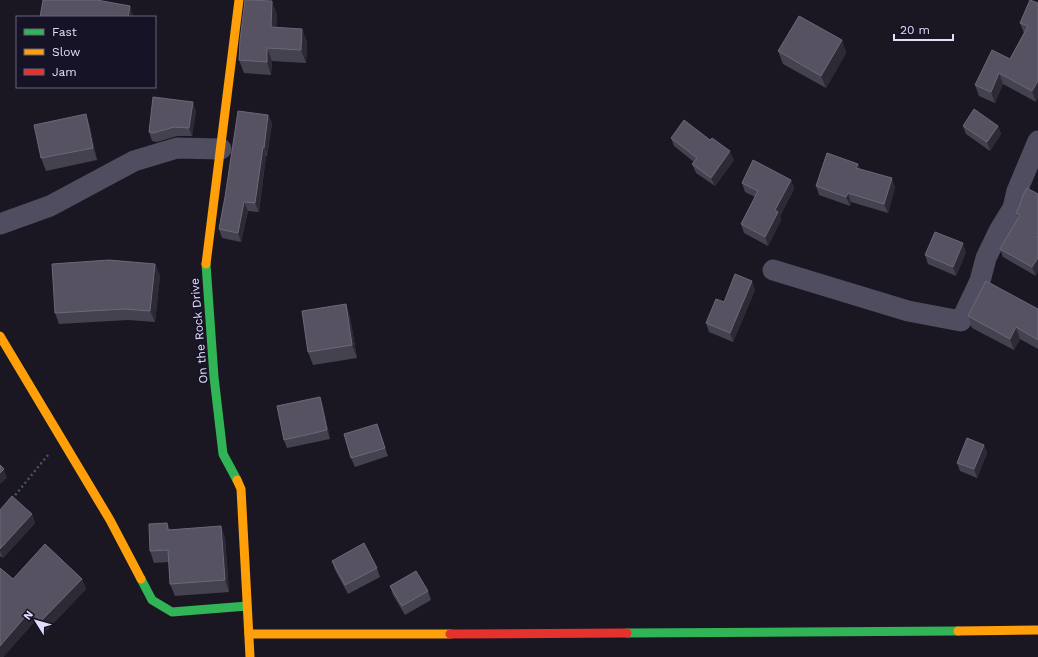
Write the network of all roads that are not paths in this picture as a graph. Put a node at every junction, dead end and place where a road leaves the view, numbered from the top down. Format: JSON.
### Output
{"nodes":[{"id":1,"x":240,"y":0,"type":"edge"},
{"id":2,"x":1038,"y":141,"type":"edge"},
{"id":3,"x":221,"y":149,"type":"junction"},
{"id":4,"x":0,"y":224,"type":"edge"},
{"id":5,"x":774,"y":270,"type":"dead end"},
{"id":6,"x":0,"y":336,"type":"edge"},
{"id":7,"x":247,"y":606,"type":"junction"},
{"id":8,"x":1038,"y":630,"type":"edge"},
{"id":9,"x":249,"y":634,"type":"junction"},
{"id":10,"x":250,"y":657,"type":"edge"}],
"edges":[{"from":1,"to":3,"type":"street","name":"On the Rock Drive"},
{"from":2,"to":5,"type":"street"},
{"from":3,"to":4,"type":"street"},
{"from":3,"to":7,"type":"street","name":"On the Rock Drive"},
{"from":6,"to":7,"type":"street"},
{"from":7,"to":9,"type":"street","name":"On the Rock Drive"},
{"from":8,"to":9,"type":"street"},
{"from":9,"to":10,"type":"street","name":"On the Rock Drive"}]}
